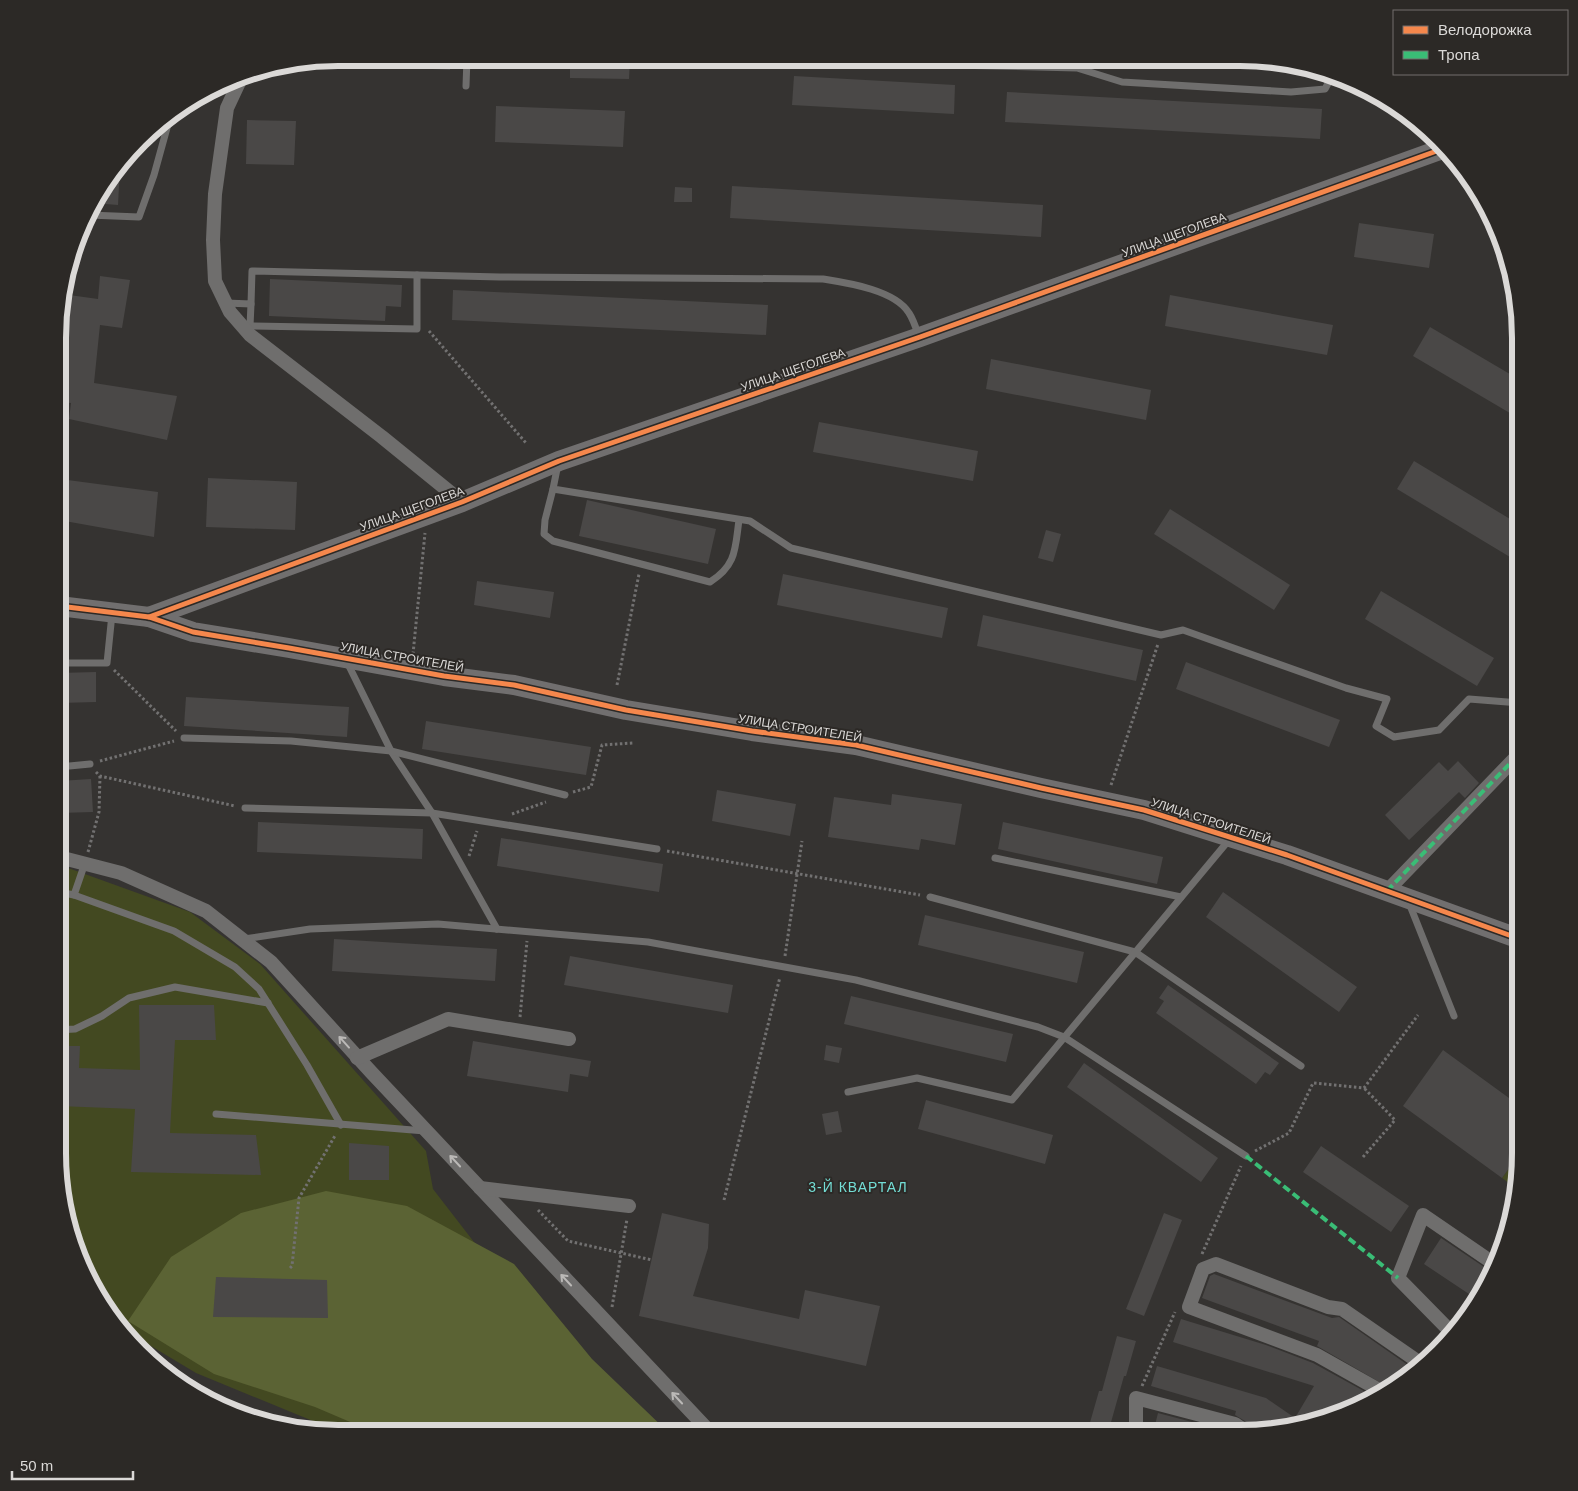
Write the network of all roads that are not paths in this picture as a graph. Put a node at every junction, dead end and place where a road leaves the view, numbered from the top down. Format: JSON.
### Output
{"nodes":[{"id":1,"x":467,"y":66,"type":"edge"},
{"id":2,"x":991,"y":66,"type":"edge"},
{"id":3,"x":1329,"y":82,"type":"edge"},
{"id":4,"x":466,"y":86,"type":"dead end"},
{"id":5,"x":233,"y":87,"type":"edge"},
{"id":6,"x":167,"y":127,"type":"edge"},
{"id":7,"x":1437,"y":151,"type":"edge"},
{"id":8,"x":96,"y":215,"type":"edge"},
{"id":9,"x":417,"y":275,"type":"junction"},
{"id":10,"x":225,"y":303,"type":"junction"},
{"id":11,"x":250,"y":304,"type":"junction"},
{"id":12,"x":920,"y":337,"type":"junction"},
{"id":13,"x":559,"y":461,"type":"junction"},
{"id":14,"x":553,"y":489,"type":"junction"},
{"id":15,"x":462,"y":502,"type":"junction"},
{"id":16,"x":739,"y":520,"type":"junction"},
{"id":17,"x":66,"y":607,"type":"edge"},
{"id":18,"x":112,"y":612,"type":"junction"},
{"id":19,"x":150,"y":617,"type":"junction"},
{"id":20,"x":345,"y":658,"type":"junction"},
{"id":21,"x":66,"y":662,"type":"edge"},
{"id":22,"x":1512,"y":702,"type":"edge"},
{"id":23,"x":184,"y":738,"type":"road end"},
{"id":24,"x":391,"y":751,"type":"junction"},
{"id":25,"x":1512,"y":761,"type":"edge"},
{"id":26,"x":90,"y":764,"type":"road end"},
{"id":27,"x":66,"y":766,"type":"edge"},
{"id":28,"x":565,"y":795,"type":"dead end"},
{"id":29,"x":244,"y":808,"type":"road end"},
{"id":30,"x":432,"y":813,"type":"junction"},
{"id":31,"x":1231,"y":838,"type":"junction"},
{"id":32,"x":657,"y":849,"type":"road end"},
{"id":33,"x":995,"y":858,"type":"dead end"},
{"id":34,"x":66,"y":859,"type":"edge"},
{"id":35,"x":84,"y":863,"type":"junction"},
{"id":36,"x":1387,"y":891,"type":"junction"},
{"id":37,"x":66,"y":893,"type":"edge"},
{"id":38,"x":74,"y":895,"type":"junction"},
{"id":39,"x":930,"y":897,"type":"road end"},
{"id":40,"x":1181,"y":897,"type":"junction"},
{"id":41,"x":1407,"y":898,"type":"junction"},
{"id":42,"x":497,"y":929,"type":"junction"},
{"id":43,"x":1512,"y":936,"type":"edge"},
{"id":44,"x":242,"y":940,"type":"junction"},
{"id":45,"x":1135,"y":952,"type":"junction"},
{"id":46,"x":268,"y":1002,"type":"junction"},
{"id":47,"x":1454,"y":1016,"type":"dead end"},
{"id":48,"x":66,"y":1030,"type":"edge"},
{"id":49,"x":1064,"y":1038,"type":"junction"},
{"id":50,"x":569,"y":1039,"type":"dead end"},
{"id":51,"x":358,"y":1058,"type":"junction"},
{"id":52,"x":1301,"y":1066,"type":"dead end"},
{"id":53,"x":848,"y":1092,"type":"dead end"},
{"id":54,"x":216,"y":1114,"type":"dead end"},
{"id":55,"x":341,"y":1125,"type":"junction"},
{"id":56,"x":426,"y":1131,"type":"junction"},
{"id":57,"x":1246,"y":1156,"type":"road end"},
{"id":58,"x":480,"y":1188,"type":"junction"},
{"id":59,"x":629,"y":1206,"type":"road end"},
{"id":60,"x":1489,"y":1261,"type":"edge"},
{"id":61,"x":1447,"y":1329,"type":"edge"},
{"id":62,"x":1416,"y":1360,"type":"edge"},
{"id":63,"x":1376,"y":1388,"type":"edge"},
{"id":64,"x":703,"y":1425,"type":"edge"},
{"id":65,"x":1136,"y":1425,"type":"edge"},
{"id":66,"x":1236,"y":1425,"type":"edge"}],
"edges":[{"from":1,"to":4,"type":"lane"},
{"from":2,"to":3,"type":"lane"},
{"from":5,"to":10,"type":"street"},
{"from":6,"to":8,"type":"lane"},
{"from":7,"to":12,"type":"street","name":"УЛИЦА ЩЕГОЛЕВА"},
{"from":9,"to":11,"type":"lane"},
{"from":9,"to":11,"type":"lane"},
{"from":9,"to":12,"type":"lane"},
{"from":10,"to":11,"type":"lane"},
{"from":10,"to":15,"type":"street"},
{"from":12,"to":13,"type":"street","name":"УЛИЦА ЩЕГОЛЕВА"},
{"from":13,"to":14,"type":"lane"},
{"from":13,"to":15,"type":"street","name":"УЛИЦА ЩЕГОЛЕВА"},
{"from":14,"to":16,"type":"lane"},
{"from":14,"to":16,"type":"lane"},
{"from":15,"to":19,"type":"street","name":"УЛИЦА ЩЕГОЛЕВА"},
{"from":16,"to":22,"type":"lane"},
{"from":17,"to":18,"type":"street","name":"УЛИЦА СТРОИТЕЛЕЙ"},
{"from":18,"to":19,"type":"street","name":"УЛИЦА СТРОИТЕЛЕЙ"},
{"from":18,"to":21,"type":"lane"},
{"from":19,"to":20,"type":"street","name":"УЛИЦА СТРОИТЕЛЕЙ"},
{"from":20,"to":24,"type":"lane"},
{"from":20,"to":31,"type":"street","name":"УЛИЦА СТРОИТЕЛЕЙ"},
{"from":23,"to":24,"type":"lane"},
{"from":24,"to":28,"type":"lane"},
{"from":24,"to":30,"type":"lane"},
{"from":25,"to":36,"type":"street"},
{"from":26,"to":27,"type":"lane"},
{"from":29,"to":30,"type":"lane"},
{"from":30,"to":32,"type":"lane"},
{"from":30,"to":42,"type":"lane"},
{"from":31,"to":36,"type":"street","name":"УЛИЦА СТРОИТЕЛЕЙ"},
{"from":31,"to":40,"type":"lane"},
{"from":33,"to":40,"type":"lane"},
{"from":34,"to":35,"type":"street"},
{"from":35,"to":38,"type":"lane"},
{"from":35,"to":44,"type":"street"},
{"from":36,"to":41,"type":"street","name":"УЛИЦА СТРОИТЕЛЕЙ"},
{"from":37,"to":38,"type":"lane"},
{"from":38,"to":46,"type":"lane"},
{"from":39,"to":45,"type":"lane"},
{"from":40,"to":45,"type":"lane"},
{"from":41,"to":43,"type":"street","name":"УЛИЦА СТРОИТЕЛЕЙ"},
{"from":41,"to":47,"type":"lane"},
{"from":42,"to":44,"type":"lane"},
{"from":42,"to":49,"type":"lane"},
{"from":51,"to":44,"type":"street","one_way":true},
{"from":45,"to":49,"type":"lane"},
{"from":45,"to":52,"type":"lane"},
{"from":46,"to":48,"type":"lane"},
{"from":46,"to":55,"type":"lane"},
{"from":49,"to":53,"type":"lane"},
{"from":49,"to":57,"type":"lane"},
{"from":50,"to":51,"type":"street"},
{"from":51,"to":56,"type":"street"},
{"from":54,"to":55,"type":"lane"},
{"from":55,"to":56,"type":"lane"},
{"from":58,"to":56,"type":"street","one_way":true},
{"from":58,"to":59,"type":"street"},
{"from":64,"to":58,"type":"street","one_way":true},
{"from":60,"to":61,"type":"street"},
{"from":62,"to":63,"type":"street"},
{"from":65,"to":66,"type":"street"}]}
